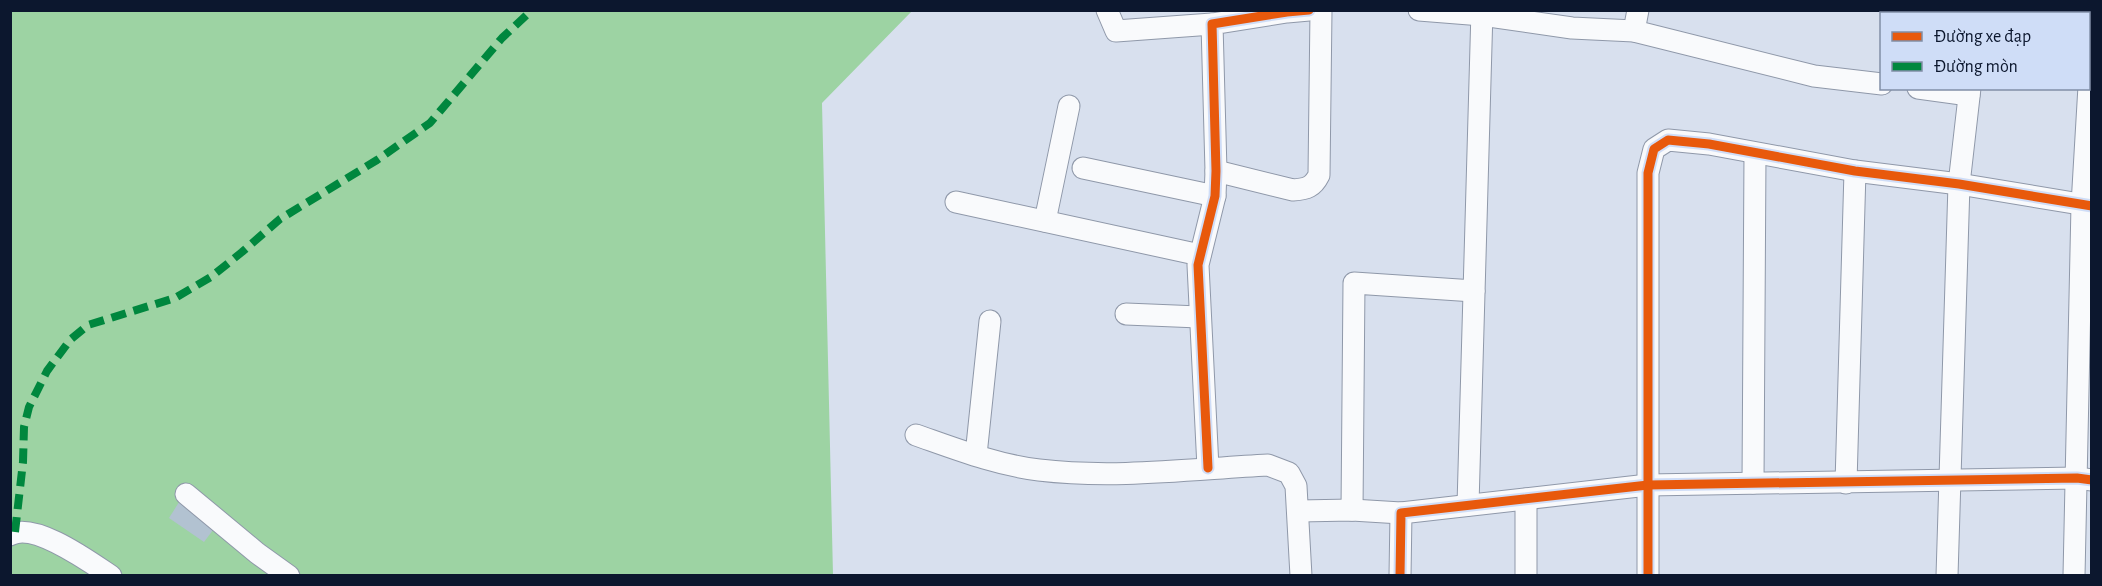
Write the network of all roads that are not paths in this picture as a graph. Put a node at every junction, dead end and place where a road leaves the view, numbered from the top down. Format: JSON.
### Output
{"nodes":[{"id":1,"x":1107,"y":10,"type":"edge"},
{"id":2,"x":1310,"y":10,"type":"edge"},
{"id":3,"x":1321,"y":10,"type":"edge"},
{"id":4,"x":1419,"y":10,"type":"edge"},
{"id":5,"x":1287,"y":11,"type":"edge"},
{"id":6,"x":1482,"y":13,"type":"edge"},
{"id":7,"x":1636,"y":20,"type":"edge"},
{"id":8,"x":1212,"y":24,"type":"junction"},
{"id":9,"x":2091,"y":35,"type":"edge"},
{"id":10,"x":2090,"y":78,"type":"edge"},
{"id":11,"x":1880,"y":84,"type":"edge"},
{"id":12,"x":1944,"y":90,"type":"edge"},
{"id":13,"x":2090,"y":90,"type":"edge"},
{"id":14,"x":1970,"y":92,"type":"edge"},
{"id":15,"x":1069,"y":106,"type":"dead end"},
{"id":16,"x":1755,"y":154,"type":"junction"},
{"id":17,"x":1083,"y":168,"type":"dead end"},
{"id":18,"x":1216,"y":171,"type":"junction"},
{"id":19,"x":1855,"y":171,"type":"junction"},
{"id":20,"x":1959,"y":184,"type":"junction"},
{"id":21,"x":1215,"y":196,"type":"junction"},
{"id":22,"x":956,"y":201,"type":"dead end"},
{"id":23,"x":2087,"y":206,"type":"edge"},
{"id":24,"x":1045,"y":221,"type":"junction"},
{"id":25,"x":1200,"y":255,"type":"junction"},
{"id":26,"x":1474,"y":291,"type":"junction"},
{"id":27,"x":1125,"y":314,"type":"dead end"},
{"id":28,"x":1199,"y":317,"type":"junction"},
{"id":29,"x":990,"y":321,"type":"dead end"},
{"id":30,"x":916,"y":435,"type":"dead end"},
{"id":31,"x":976,"y":455,"type":"junction"},
{"id":32,"x":1208,"y":468,"type":"junction"},
{"id":33,"x":1950,"y":479,"type":"junction"},
{"id":34,"x":2084,"y":479,"type":"edge"},
{"id":35,"x":1753,"y":483,"type":"junction"},
{"id":36,"x":1846,"y":483,"type":"junction"},
{"id":37,"x":1648,"y":485,"type":"junction"},
{"id":38,"x":186,"y":494,"type":"dead end"},
{"id":39,"x":1526,"y":500,"type":"junction"},
{"id":40,"x":1468,"y":505,"type":"junction"},
{"id":41,"x":1352,"y":510,"type":"junction"},
{"id":42,"x":1299,"y":511,"type":"junction"},
{"id":43,"x":1401,"y":513,"type":"junction"},
{"id":44,"x":10,"y":535,"type":"edge"},
{"id":45,"x":111,"y":576,"type":"edge"},
{"id":46,"x":289,"y":576,"type":"edge"},
{"id":47,"x":1301,"y":576,"type":"edge"},
{"id":48,"x":1400,"y":576,"type":"edge"},
{"id":49,"x":1526,"y":576,"type":"edge"},
{"id":50,"x":1648,"y":576,"type":"edge"},
{"id":51,"x":1947,"y":576,"type":"edge"},
{"id":52,"x":2074,"y":576,"type":"edge"}],
"edges":[{"from":1,"to":8,"type":"street"},
{"from":2,"to":5,"type":"street"},
{"from":3,"to":18,"type":"street"},
{"from":4,"to":6,"type":"street"},
{"from":5,"to":8,"type":"street"},
{"from":6,"to":7,"type":"street"},
{"from":6,"to":26,"type":"street"},
{"from":7,"to":11,"type":"street"},
{"from":8,"to":18,"type":"street"},
{"from":9,"to":10,"type":"street"},
{"from":12,"to":14,"type":"street"},
{"from":13,"to":23,"type":"street"},
{"from":14,"to":20,"type":"street"},
{"from":15,"to":24,"type":"street"},
{"from":16,"to":19,"type":"street"},
{"from":16,"to":35,"type":"street"},
{"from":16,"to":37,"type":"street"},
{"from":17,"to":21,"type":"street"},
{"from":18,"to":21,"type":"street"},
{"from":19,"to":20,"type":"street"},
{"from":19,"to":36,"type":"street"},
{"from":20,"to":23,"type":"street"},
{"from":20,"to":33,"type":"street"},
{"from":21,"to":25,"type":"street"},
{"from":22,"to":24,"type":"street"},
{"from":23,"to":34,"type":"street"},
{"from":24,"to":25,"type":"street"},
{"from":25,"to":28,"type":"street"},
{"from":26,"to":40,"type":"street"},
{"from":26,"to":41,"type":"street"},
{"from":27,"to":28,"type":"street"},
{"from":28,"to":32,"type":"street"},
{"from":29,"to":31,"type":"street"},
{"from":30,"to":31,"type":"street"},
{"from":31,"to":32,"type":"street"},
{"from":32,"to":42,"type":"street"},
{"from":33,"to":34,"type":"street"},
{"from":33,"to":36,"type":"street"},
{"from":33,"to":51,"type":"street"},
{"from":34,"to":52,"type":"street"},
{"from":35,"to":36,"type":"street"},
{"from":35,"to":37,"type":"street"},
{"from":37,"to":39,"type":"street"},
{"from":37,"to":50,"type":"street"},
{"from":38,"to":46,"type":"street"},
{"from":39,"to":40,"type":"street"},
{"from":39,"to":49,"type":"street"},
{"from":40,"to":43,"type":"street"},
{"from":41,"to":42,"type":"street"},
{"from":41,"to":43,"type":"street"},
{"from":42,"to":47,"type":"street"},
{"from":43,"to":48,"type":"street"},
{"from":44,"to":45,"type":"street"}]}
